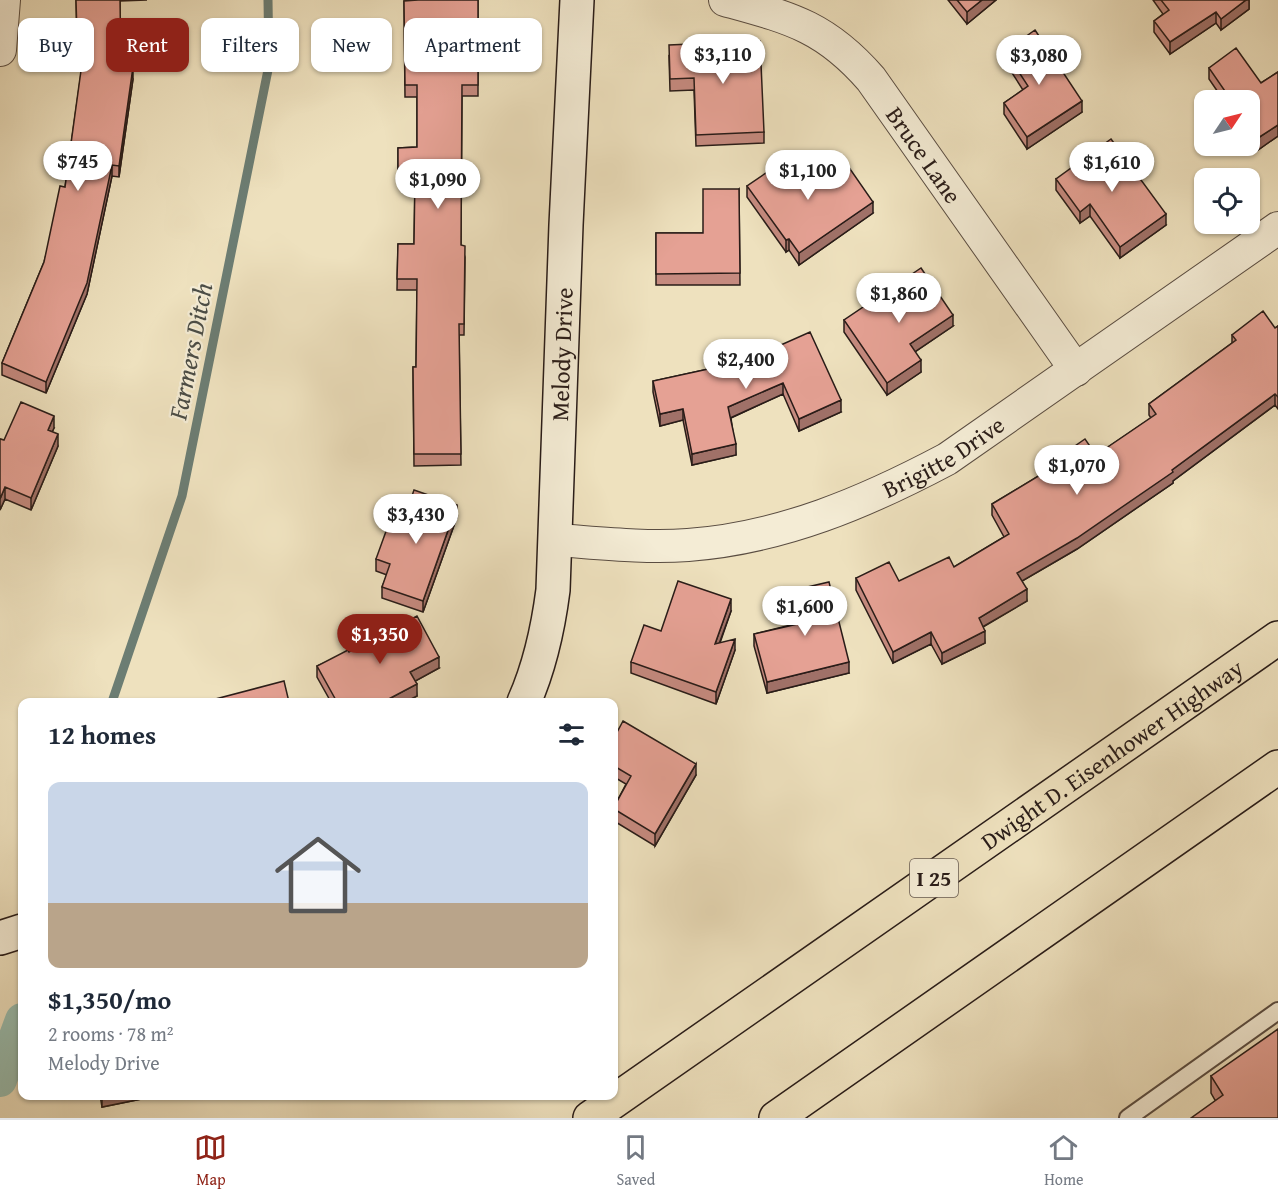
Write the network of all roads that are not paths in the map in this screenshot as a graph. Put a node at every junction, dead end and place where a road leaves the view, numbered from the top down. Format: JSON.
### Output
{"nodes":[{"id":1,"x":577,"y":0,"type":"edge"},
{"id":2,"x":725,"y":0,"type":"edge"},
{"id":3,"x":1278,"y":228,"type":"edge"},
{"id":4,"x":1076,"y":370,"type":"junction"},
{"id":5,"x":556,"y":540,"type":"junction"},
{"id":6,"x":1278,"y":638,"type":"edge"},
{"id":7,"x":526,"y":698,"type":"edge"},
{"id":8,"x":1278,"y":766,"type":"edge"},
{"id":9,"x":18,"y":932,"type":"edge"},
{"id":10,"x":0,"y":938,"type":"edge"},
{"id":11,"x":1278,"y":1011,"type":"edge"},
{"id":12,"x":618,"y":1098,"type":"edge"},
{"id":13,"x":616,"y":1100,"type":"edge"},
{"id":14,"x":590,"y":1118,"type":"edge"},
{"id":15,"x":776,"y":1118,"type":"edge"},
{"id":16,"x":1128,"y":1118,"type":"edge"}],
"edges":[{"from":1,"to":5,"type":"street","name":"Melody Drive"},
{"from":2,"to":4,"type":"street","name":"Bruce Lane"},
{"from":3,"to":4,"type":"street","name":"Brigitte Drive"},
{"from":4,"to":5,"type":"street","name":"Brigitte Drive"},
{"from":5,"to":7,"type":"street","name":"Melody Drive"},
{"from":6,"to":12,"type":"highway","name":"Dwight D. Eisenhower Highway","number":"I 25"},
{"from":8,"to":15,"type":"highway"},
{"from":9,"to":10,"type":"street"},
{"from":11,"to":16,"type":"lane"},
{"from":13,"to":14,"type":"highway","name":"Dwight D. Eisenhower Highway","number":"I 25"}]}
